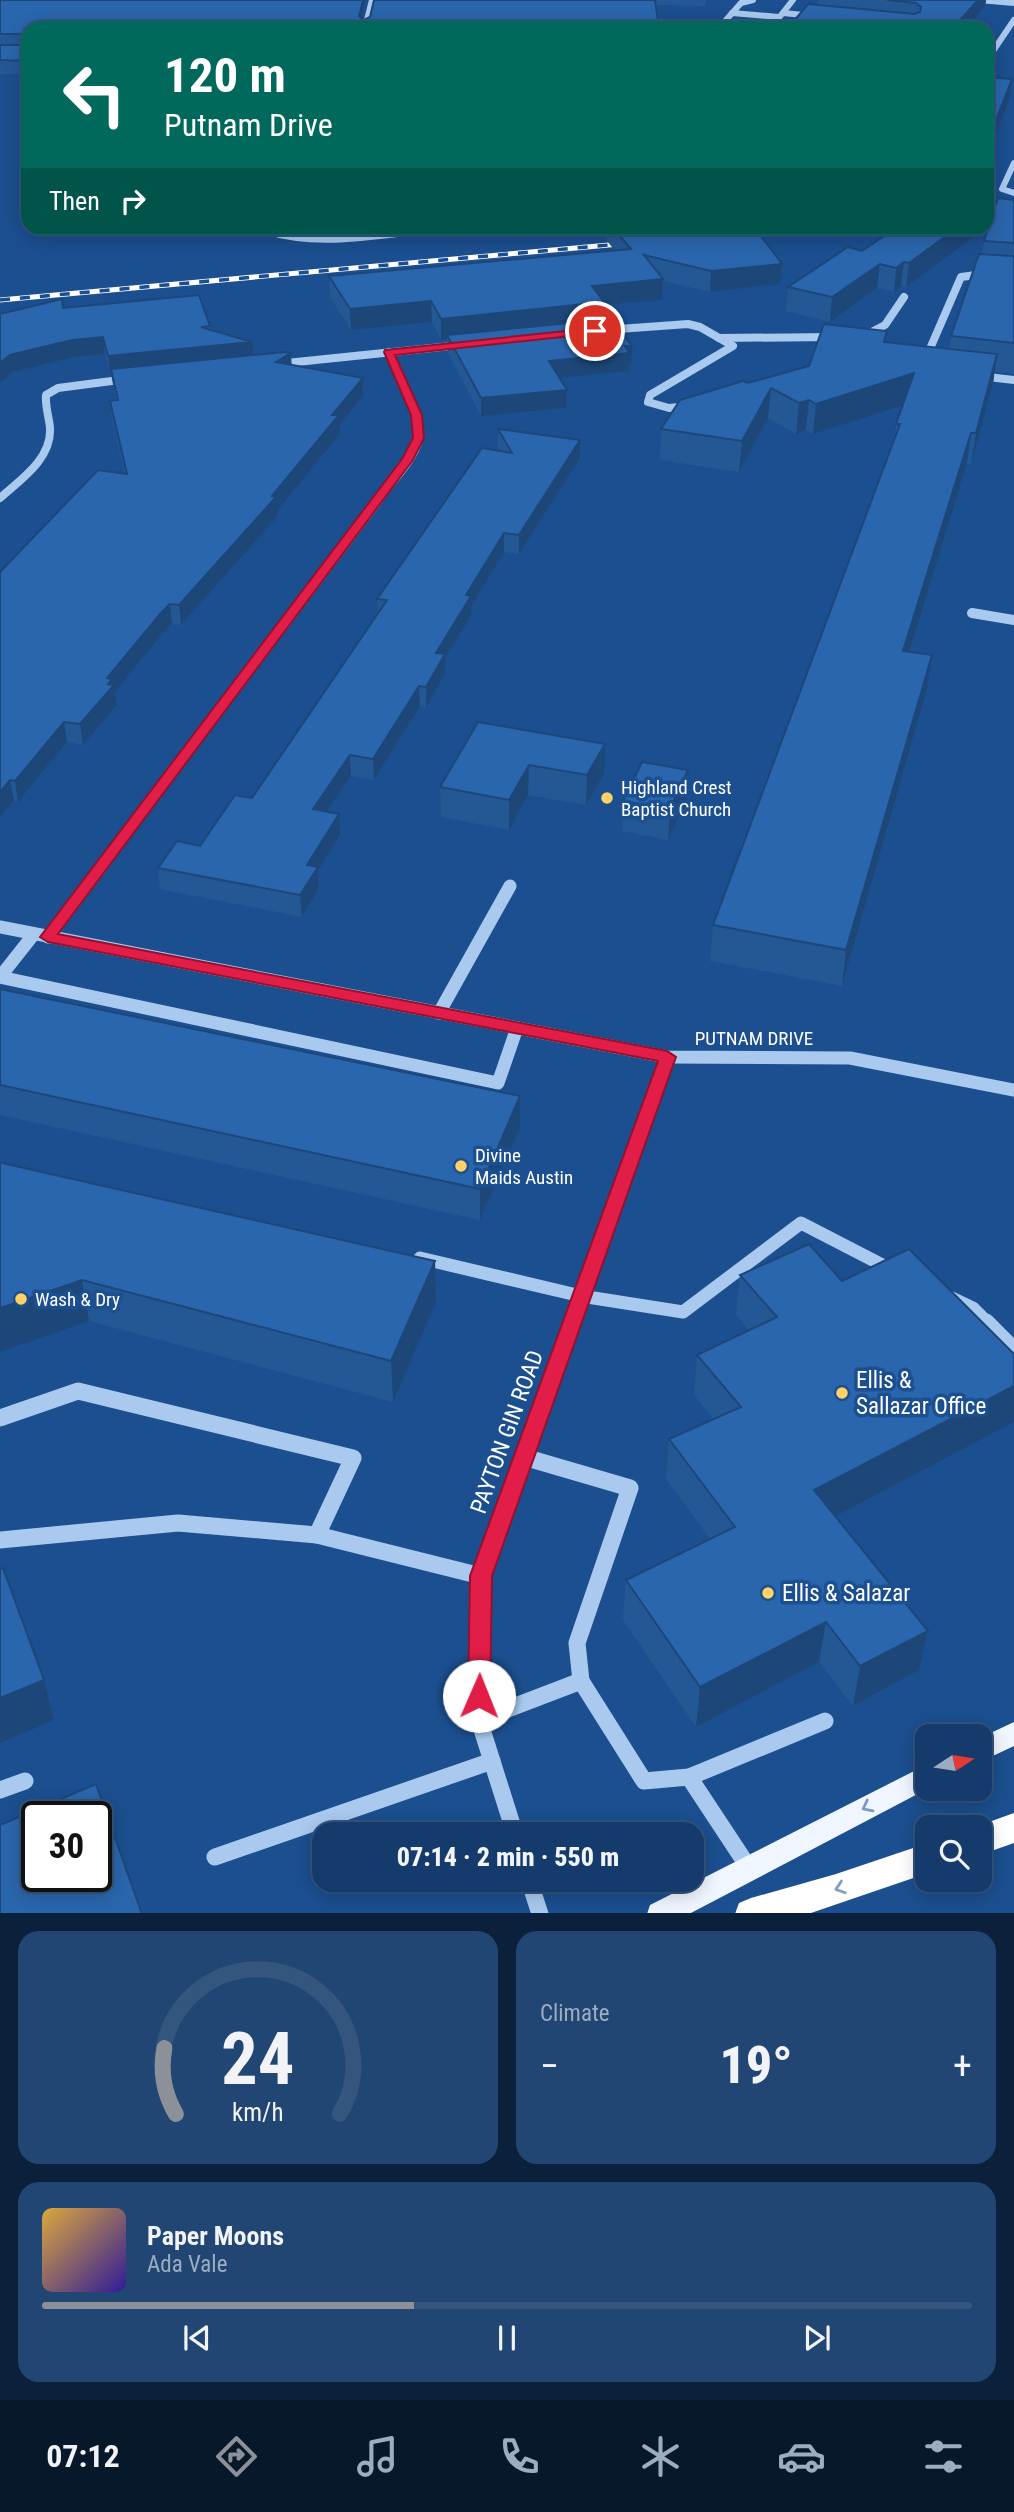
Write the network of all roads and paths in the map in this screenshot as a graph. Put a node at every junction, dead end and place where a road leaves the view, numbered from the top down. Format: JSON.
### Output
{"nodes":[{"id":1,"x":372,"y":0,"type":"edge"},
{"id":2,"x":753,"y":0,"type":"edge"},
{"id":3,"x":793,"y":0,"type":"edge"},
{"id":4,"x":979,"y":0,"type":"edge"},
{"id":5,"x":740,"y":2,"type":"edge"},
{"id":6,"x":1014,"y":3,"type":"edge"},
{"id":7,"x":732,"y":13,"type":"junction"},
{"id":8,"x":781,"y":15,"type":"junction"},
{"id":9,"x":822,"y":17,"type":"edge"},
{"id":10,"x":1014,"y":20,"type":"edge"},
{"id":11,"x":367,"y":21,"type":"edge"},
{"id":12,"x":725,"y":21,"type":"edge"},
{"id":13,"x":776,"y":21,"type":"edge"},
{"id":14,"x":994,"y":50,"type":"edge"},
{"id":15,"x":1014,"y":163,"type":"edge"},
{"id":16,"x":1014,"y":193,"type":"edge"},
{"id":17,"x":275,"y":235,"type":"edge"},
{"id":18,"x":355,"y":235,"type":"edge"},
{"id":19,"x":1014,"y":278,"type":"edge"},
{"id":20,"x":904,"y":297,"type":"dead end"},
{"id":21,"x":591,"y":331,"type":"edge"},
{"id":22,"x":860,"y":335,"type":"edge"},
{"id":23,"x":839,"y":336,"type":"edge"},
{"id":24,"x":719,"y":338,"type":"junction"},
{"id":25,"x":470,"y":344,"type":"edge"},
{"id":26,"x":389,"y":352,"type":"junction"},
{"id":27,"x":267,"y":365,"type":"edge"},
{"id":28,"x":933,"y":370,"type":"edge"},
{"id":29,"x":967,"y":374,"type":"edge"},
{"id":30,"x":132,"y":378,"type":"edge"},
{"id":31,"x":1014,"y":380,"type":"edge"},
{"id":32,"x":704,"y":402,"type":"edge"},
{"id":33,"x":0,"y":498,"type":"edge"},
{"id":34,"x":972,"y":613,"type":"dead end"},
{"id":35,"x":1014,"y":620,"type":"edge"},
{"id":36,"x":510,"y":887,"type":"dead end"},
{"id":37,"x":0,"y":927,"type":"edge"},
{"id":38,"x":34,"y":934,"type":"junction"},
{"id":39,"x":48,"y":937,"type":"junction"},
{"id":40,"x":439,"y":1013,"type":"junction"},
{"id":41,"x":517,"y":1028,"type":"junction"},
{"id":42,"x":667,"y":1057,"type":"junction"},
{"id":43,"x":1014,"y":1090,"type":"edge"},
{"id":44,"x":410,"y":1256,"type":"edge"},
{"id":45,"x":913,"y":1280,"type":"edge"},
{"id":46,"x":937,"y":1291,"type":"edge"},
{"id":47,"x":581,"y":1296,"type":"junction"},
{"id":48,"x":1014,"y":1350,"type":"edge"},
{"id":49,"x":0,"y":1418,"type":"edge"},
{"id":50,"x":524,"y":1457,"type":"junction"},
{"id":51,"x":317,"y":1535,"type":"junction"},
{"id":52,"x":0,"y":1540,"type":"edge"},
{"id":53,"x":481,"y":1576,"type":"junction"},
{"id":54,"x":581,"y":1681,"type":"junction"},
{"id":55,"x":479,"y":1720,"type":"junction"},
{"id":56,"x":825,"y":1721,"type":"dead end"},
{"id":57,"x":1014,"y":1734,"type":"edge"},
{"id":58,"x":992,"y":1744,"type":"edge"},
{"id":59,"x":492,"y":1761,"type":"junction"},
{"id":60,"x":689,"y":1777,"type":"junction"},
{"id":61,"x":25,"y":1780,"type":"dead end"},
{"id":62,"x":915,"y":1783,"type":"edge"},
{"id":63,"x":0,"y":1790,"type":"edge"},
{"id":64,"x":511,"y":1822,"type":"edge"},
{"id":65,"x":1014,"y":1828,"type":"edge"},
{"id":66,"x":992,"y":1836,"type":"edge"},
{"id":67,"x":215,"y":1857,"type":"dead end"},
{"id":68,"x":915,"y":1863,"type":"edge"},
{"id":69,"x":749,"y":1868,"type":"junction"},
{"id":70,"x":533,"y":1892,"type":"edge"},
{"id":71,"x":540,"y":1913,"type":"edge"},
{"id":72,"x":660,"y":1913,"type":"edge"},
{"id":73,"x":751,"y":1913,"type":"edge"}],
"edges":[{"from":1,"to":11,"type":"street"},
{"from":2,"to":5,"type":"street"},
{"from":3,"to":8,"type":"street"},
{"from":4,"to":6,"type":"street"},
{"from":5,"to":7,"type":"street"},
{"from":7,"to":8,"type":"street"},
{"from":7,"to":12,"type":"street"},
{"from":8,"to":9,"type":"street"},
{"from":8,"to":13,"type":"street"},
{"from":10,"to":14,"type":"street"},
{"from":15,"to":16,"type":"street"},
{"from":17,"to":18,"type":"street"},
{"from":19,"to":28,"type":"street"},
{"from":20,"to":22,"type":"street"},
{"from":21,"to":24,"type":"street"},
{"from":23,"to":24,"type":"street"},
{"from":24,"to":32,"type":"street"},
{"from":25,"to":26,"type":"street"},
{"from":26,"to":27,"type":"street"},
{"from":26,"to":39,"type":"street"},
{"from":29,"to":31,"type":"street"},
{"from":30,"to":33,"type":"street"},
{"from":34,"to":35,"type":"street"},
{"from":36,"to":40,"type":"street"},
{"from":37,"to":38,"type":"street","name":"PUTNAM DRIVE"},
{"from":38,"to":39,"type":"street","name":"PUTNAM DRIVE"},
{"from":38,"to":41,"type":"street"},
{"from":39,"to":40,"type":"street","name":"PUTNAM DRIVE"},
{"from":40,"to":41,"type":"street","name":"PUTNAM DRIVE"},
{"from":41,"to":42,"type":"street","name":"PUTNAM DRIVE"},
{"from":42,"to":43,"type":"street","name":"PUTNAM DRIVE"},
{"from":42,"to":47,"type":"street","name":"PAYTON GIN ROAD"},
{"from":44,"to":47,"type":"street"},
{"from":45,"to":47,"type":"street"},
{"from":46,"to":48,"type":"street"},
{"from":47,"to":50,"type":"street","name":"PAYTON GIN ROAD"},
{"from":49,"to":51,"type":"street"},
{"from":50,"to":53,"type":"street","name":"PAYTON GIN ROAD"},
{"from":50,"to":54,"type":"street"},
{"from":51,"to":52,"type":"street"},
{"from":51,"to":53,"type":"street"},
{"from":53,"to":55,"type":"street","name":"PAYTON GIN ROAD"},
{"from":54,"to":55,"type":"street"},
{"from":54,"to":60,"type":"street"},
{"from":55,"to":59,"type":"street","name":"PAYTON GIN ROAD"},
{"from":56,"to":60,"type":"street"},
{"from":57,"to":58,"type":"main road"},
{"from":59,"to":64,"type":"street","name":"PAYTON GIN ROAD"},
{"from":59,"to":67,"type":"street"},
{"from":60,"to":69,"type":"street"},
{"from":61,"to":63,"type":"street"},
{"from":62,"to":69,"type":"main road","one_way":true},
{"from":65,"to":66,"type":"highway"},
{"from":68,"to":73,"type":"highway","one_way":true},
{"from":69,"to":72,"type":"main road"},
{"from":70,"to":71,"type":"street"}]}
